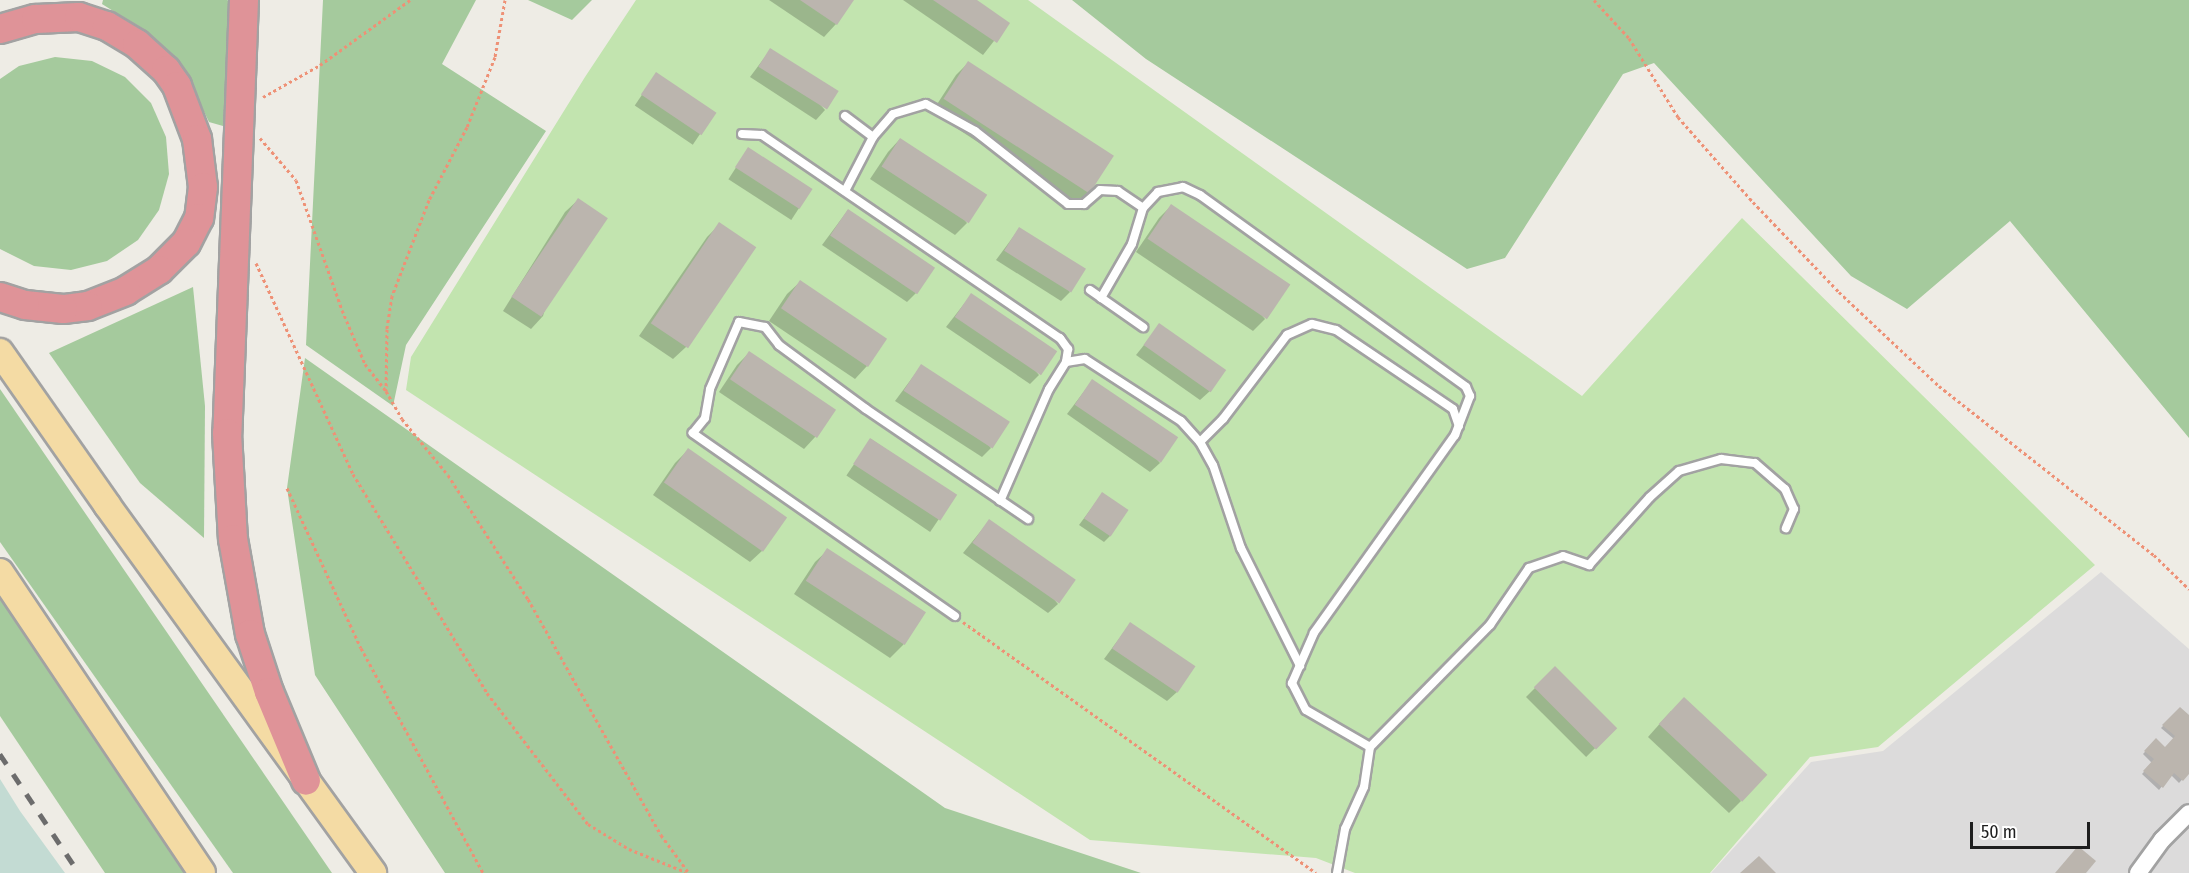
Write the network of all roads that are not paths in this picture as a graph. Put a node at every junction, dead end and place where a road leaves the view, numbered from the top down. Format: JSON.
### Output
{"nodes":[{"id":1,"x":244,"y":0,"type":"edge"},
{"id":2,"x":0,"y":29,"type":"edge"},
{"id":3,"x":845,"y":116,"type":"dead end"},
{"id":4,"x":742,"y":134,"type":"dead end"},
{"id":5,"x":873,"y":137,"type":"junction"},
{"id":6,"x":845,"y":191,"type":"junction"},
{"id":7,"x":1143,"y":208,"type":"junction"},
{"id":8,"x":1090,"y":290,"type":"dead end"},
{"id":9,"x":0,"y":297,"type":"edge"},
{"id":10,"x":1101,"y":298,"type":"junction"},
{"id":11,"x":1143,"y":327,"type":"dead end"},
{"id":12,"x":0,"y":351,"type":"edge"},
{"id":13,"x":1066,"y":362,"type":"junction"},
{"id":14,"x":1459,"y":426,"type":"junction"},
{"id":15,"x":1200,"y":442,"type":"junction"},
{"id":16,"x":1000,"y":501,"type":"junction"},
{"id":17,"x":1028,"y":519,"type":"dead end"},
{"id":18,"x":1786,"y":528,"type":"dead end"},
{"id":19,"x":0,"y":572,"type":"edge"},
{"id":20,"x":955,"y":616,"type":"dead end"},
{"id":21,"x":1300,"y":666,"type":"junction"},
{"id":22,"x":1370,"y":747,"type":"junction"},
{"id":23,"x":306,"y":781,"type":"junction"},
{"id":24,"x":2189,"y":813,"type":"edge"},
{"id":25,"x":202,"y":873,"type":"edge"},
{"id":26,"x":373,"y":873,"type":"edge"},
{"id":27,"x":1337,"y":873,"type":"edge"},
{"id":28,"x":2138,"y":873,"type":"edge"}],
"edges":[{"from":1,"to":23,"type":"highway"},
{"from":2,"to":9,"type":"highway"},
{"from":3,"to":5,"type":"lane"},
{"from":4,"to":6,"type":"lane"},
{"from":5,"to":6,"type":"lane"},
{"from":5,"to":7,"type":"lane"},
{"from":6,"to":13,"type":"lane"},
{"from":7,"to":10,"type":"lane"},
{"from":7,"to":14,"type":"lane"},
{"from":8,"to":10,"type":"lane"},
{"from":10,"to":11,"type":"lane"},
{"from":12,"to":23,"type":"main road"},
{"from":13,"to":15,"type":"lane"},
{"from":13,"to":16,"type":"lane"},
{"from":14,"to":15,"type":"lane"},
{"from":14,"to":21,"type":"lane"},
{"from":15,"to":21,"type":"lane"},
{"from":16,"to":17,"type":"lane"},
{"from":16,"to":20,"type":"lane"},
{"from":18,"to":22,"type":"lane"},
{"from":19,"to":25,"type":"main road"},
{"from":21,"to":22,"type":"lane"},
{"from":22,"to":27,"type":"lane"},
{"from":23,"to":26,"type":"main road"},
{"from":24,"to":28,"type":"street"}]}
